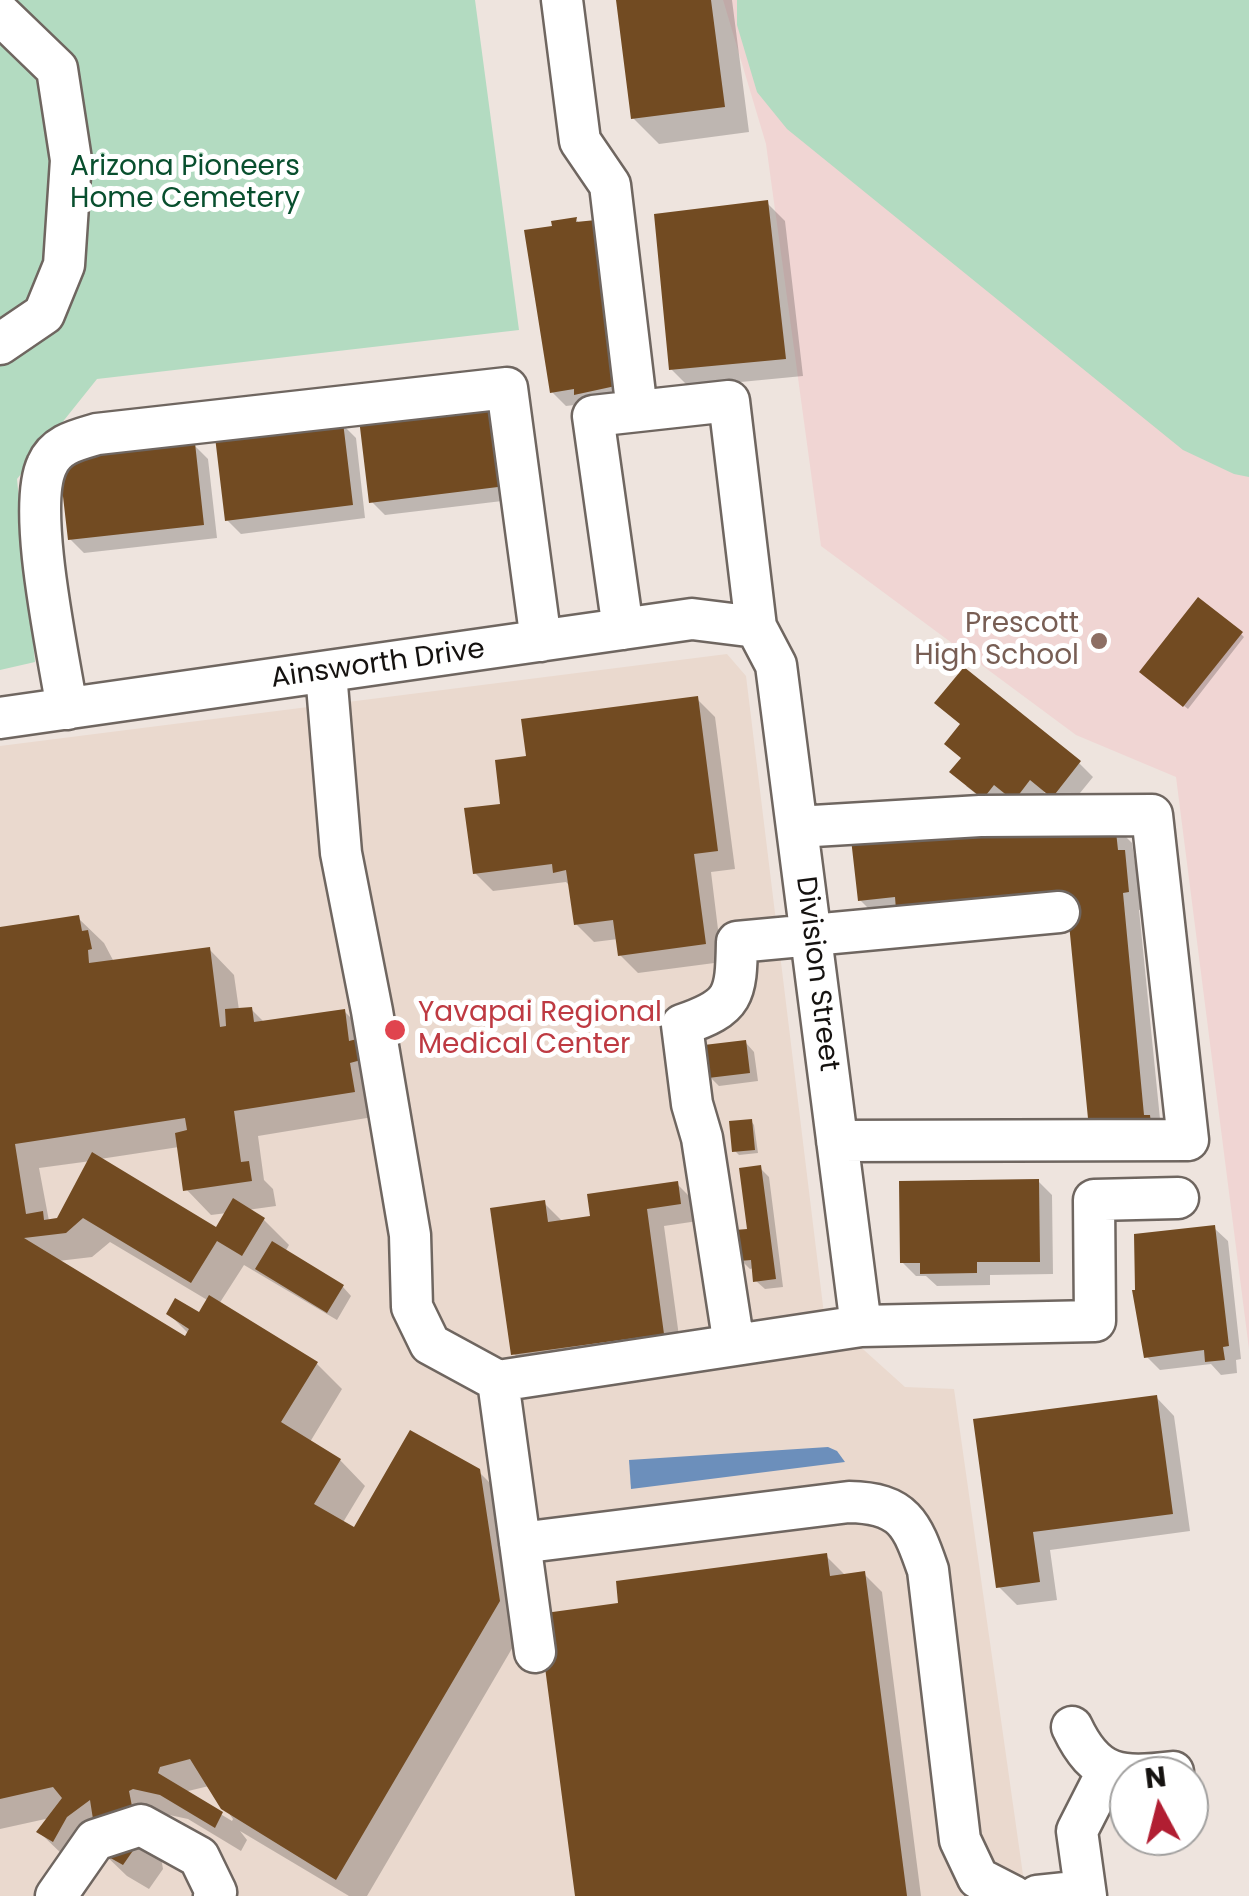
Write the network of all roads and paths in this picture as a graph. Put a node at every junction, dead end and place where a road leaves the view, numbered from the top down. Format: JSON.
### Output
{"nodes":[{"id":1,"x":562,"y":0,"type":"edge"},
{"id":2,"x":0,"y":14,"type":"edge"},
{"id":3,"x":0,"y":344,"type":"edge"},
{"id":4,"x":637,"y":411,"type":"junction"},
{"id":5,"x":756,"y":627,"type":"junction"},
{"id":6,"x":623,"y":629,"type":"junction"},
{"id":7,"x":542,"y":642,"type":"junction"},
{"id":8,"x":326,"y":673,"type":"junction"},
{"id":9,"x":67,"y":709,"type":"junction"},
{"id":10,"x":0,"y":718,"type":"edge"},
{"id":11,"x":797,"y":828,"type":"junction"},
{"id":12,"x":1059,"y":912,"type":"dead end"},
{"id":13,"x":810,"y":934,"type":"junction"},
{"id":14,"x":837,"y":1141,"type":"junction"},
{"id":15,"x":1178,"y":1198,"type":"dead end"},
{"id":16,"x":860,"y":1326,"type":"junction"},
{"id":17,"x":734,"y":1345,"type":"junction"},
{"id":18,"x":498,"y":1381,"type":"junction"},
{"id":19,"x":520,"y":1543,"type":"junction"},
{"id":20,"x":535,"y":1652,"type":"dead end"},
{"id":21,"x":1072,"y":1726,"type":"dead end"},
{"id":22,"x":1107,"y":1772,"type":"joint"},
{"id":23,"x":1086,"y":1893,"type":"edge"},
{"id":24,"x":56,"y":1896,"type":"edge"},
{"id":25,"x":214,"y":1896,"type":"edge"},
{"id":26,"x":1013,"y":1896,"type":"edge"},
{"id":27,"x":1037,"y":1896,"type":"edge"}],
"edges":[{"from":1,"to":4,"type":"street"},
{"from":2,"to":3,"type":"street"},
{"from":4,"to":5,"type":"street","name":"Division Street"},
{"from":4,"to":6,"type":"street"},
{"from":5,"to":6,"type":"street","name":"Ainsworth Drive"},
{"from":5,"to":11,"type":"street","name":"Division Street"},
{"from":6,"to":7,"type":"street","name":"Ainsworth Drive"},
{"from":7,"to":8,"type":"street","name":"Ainsworth Drive"},
{"from":7,"to":9,"type":"street"},
{"from":8,"to":9,"type":"street","name":"Ainsworth Drive"},
{"from":8,"to":18,"type":"street"},
{"from":9,"to":10,"type":"street","name":"Ainsworth Drive"},
{"from":11,"to":13,"type":"street","name":"Division Street"},
{"from":11,"to":14,"type":"street"},
{"from":12,"to":13,"type":"street"},
{"from":13,"to":14,"type":"street","name":"Division Street"},
{"from":13,"to":17,"type":"street"},
{"from":14,"to":16,"type":"street","name":"Division Street"},
{"from":15,"to":16,"type":"street"},
{"from":16,"to":17,"type":"street"},
{"from":17,"to":18,"type":"street"},
{"from":18,"to":19,"type":"street"},
{"from":19,"to":20,"type":"street"},
{"from":19,"to":26,"type":"street"},
{"from":21,"to":22,"type":"street"},
{"from":22,"to":23,"type":"street"},
{"from":23,"to":27,"type":"street"},
{"from":24,"to":25,"type":"street"}]}
